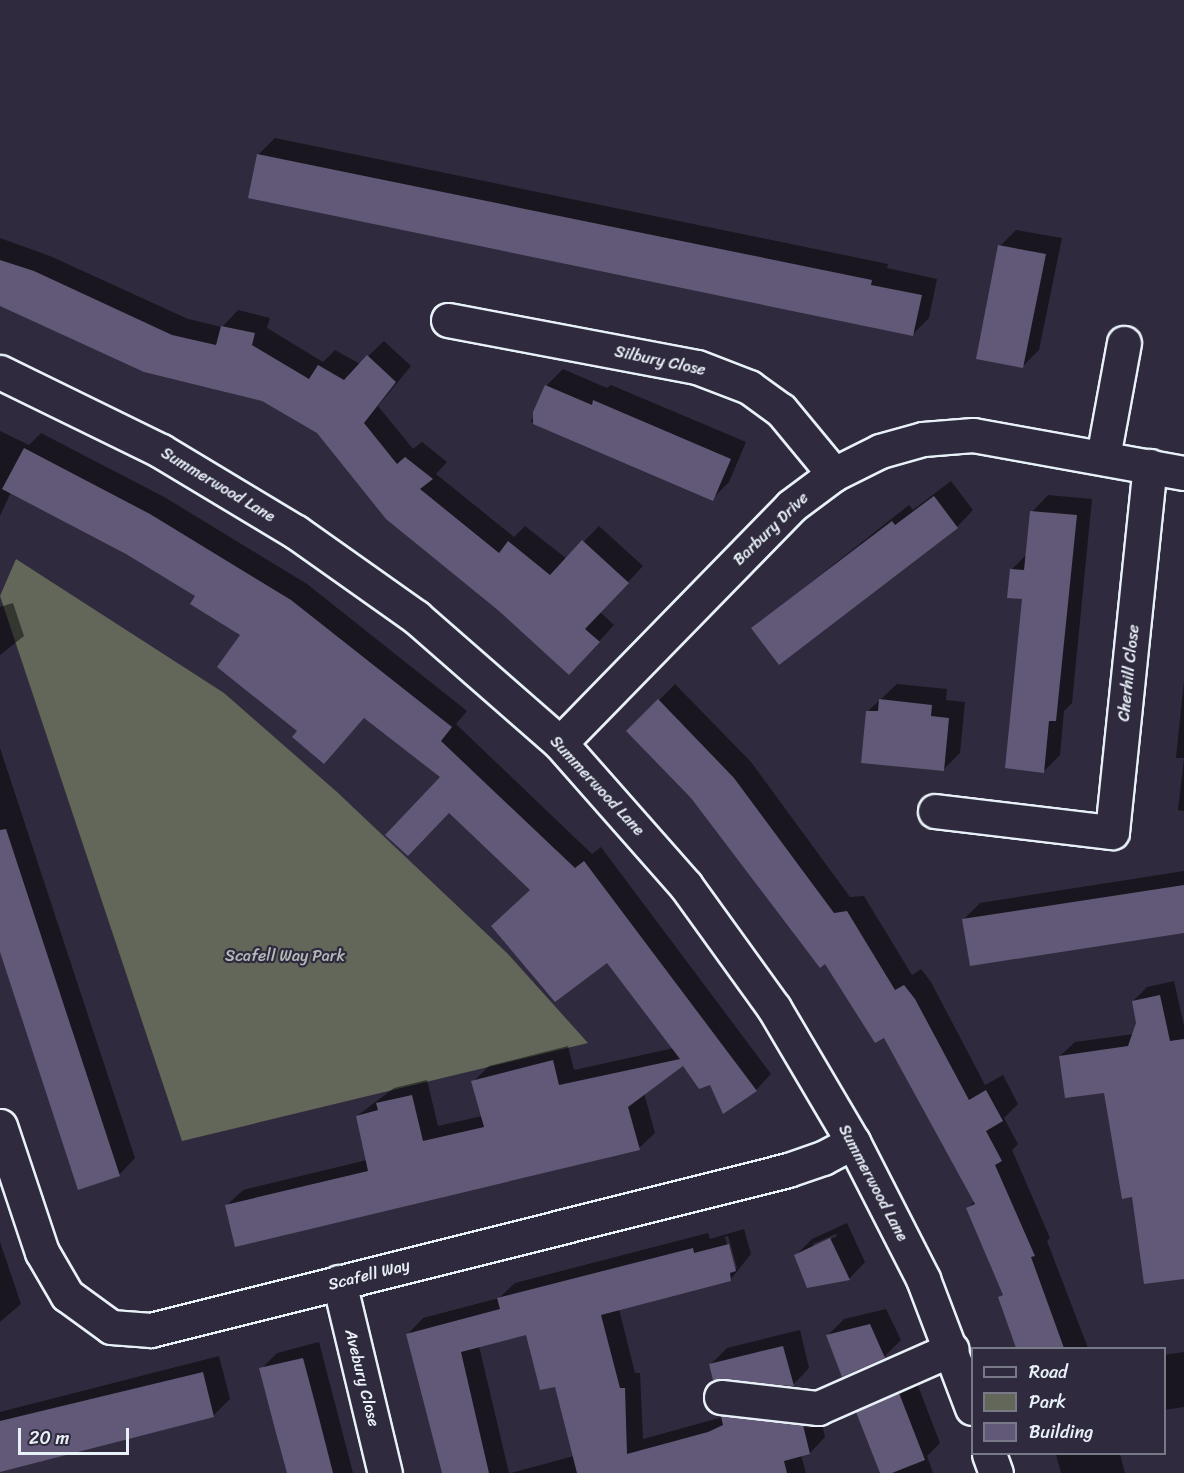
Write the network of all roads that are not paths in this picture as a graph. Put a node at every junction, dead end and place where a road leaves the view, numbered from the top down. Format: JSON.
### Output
{"nodes":[{"id":1,"x":448,"y":320,"type":"dead end"},
{"id":2,"x":1124,"y":343,"type":"dead end"},
{"id":3,"x":0,"y":372,"type":"edge"},
{"id":4,"x":1103,"y":457,"type":"junction"},
{"id":5,"x":1150,"y":466,"type":"junction"},
{"id":6,"x":1184,"y":473,"type":"edge"},
{"id":7,"x":834,"y":474,"type":"junction"},
{"id":8,"x":560,"y":743,"type":"junction"},
{"id":9,"x":935,"y":811,"type":"dead end"},
{"id":10,"x":0,"y":1126,"type":"edge"},
{"id":11,"x":853,"y":1142,"type":"junction"},
{"id":12,"x":339,"y":1282,"type":"junction"},
{"id":13,"x":952,"y":1349,"type":"junction"},
{"id":14,"x":721,"y":1397,"type":"dead end"},
{"id":15,"x":971,"y":1405,"type":"edge"},
{"id":16,"x":989,"y":1455,"type":"edge"},
{"id":17,"x":386,"y":1473,"type":"edge"},
{"id":18,"x":996,"y":1473,"type":"edge"}],
"edges":[{"from":1,"to":7,"type":"street","name":"Silbury Close"},
{"from":2,"to":4,"type":"street"},
{"from":3,"to":8,"type":"street","name":"Summerwood Lane"},
{"from":4,"to":5,"type":"street","name":"Barbury Drive"},
{"from":4,"to":7,"type":"street","name":"Barbury Drive"},
{"from":5,"to":6,"type":"street","name":"Barbury Drive"},
{"from":5,"to":9,"type":"street","name":"Cherhill Close"},
{"from":7,"to":8,"type":"street","name":"Barbury Drive"},
{"from":8,"to":11,"type":"street","name":"Summerwood Lane"},
{"from":10,"to":12,"type":"street","name":"Scafell Way"},
{"from":11,"to":12,"type":"street","name":"Scafell Way"},
{"from":11,"to":13,"type":"street","name":"Summerwood Lane"},
{"from":12,"to":17,"type":"street","name":"Avebury Close"},
{"from":13,"to":14,"type":"street"},
{"from":13,"to":15,"type":"street","name":"Summerwood Lane"},
{"from":16,"to":18,"type":"street"}]}
